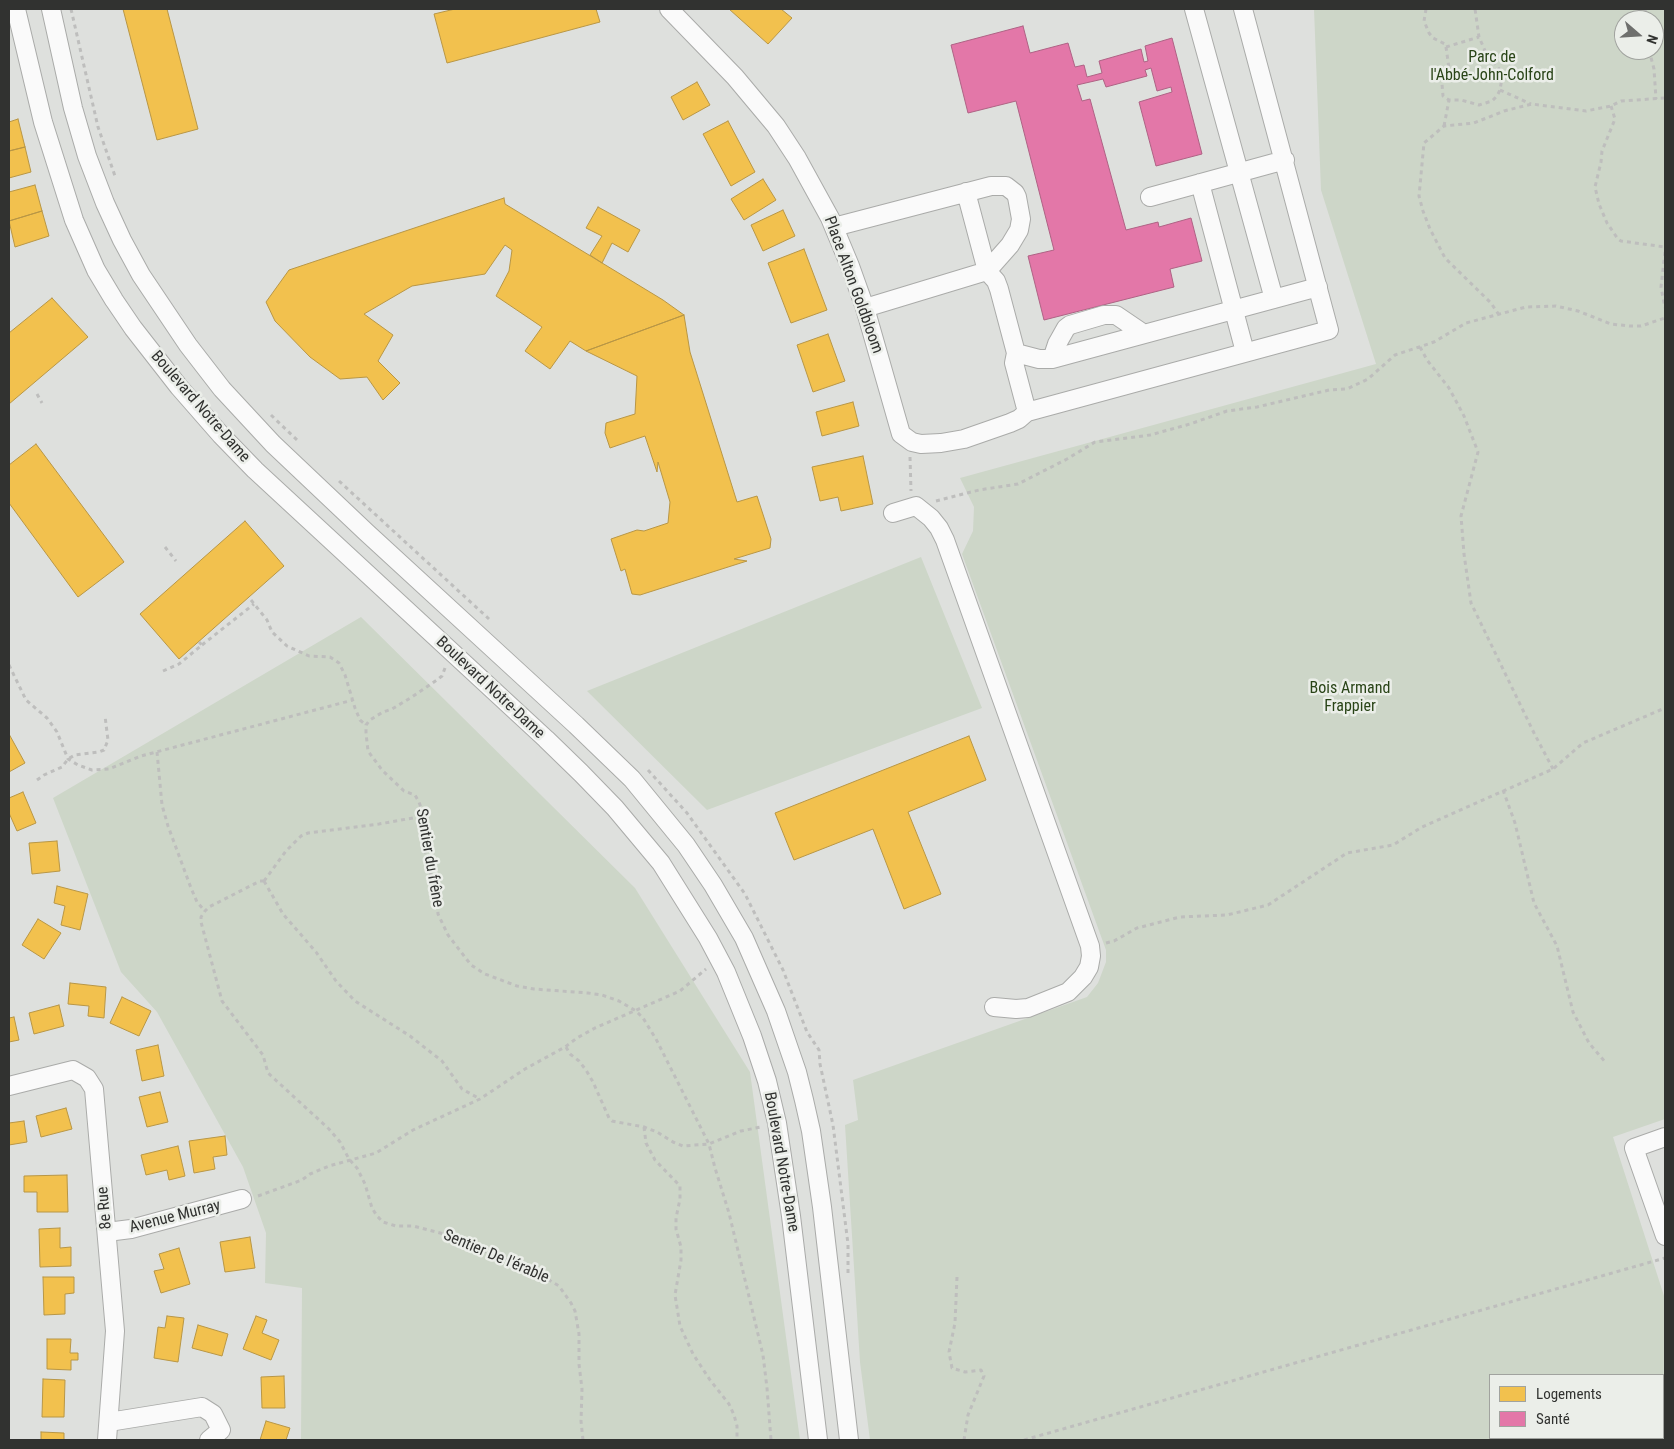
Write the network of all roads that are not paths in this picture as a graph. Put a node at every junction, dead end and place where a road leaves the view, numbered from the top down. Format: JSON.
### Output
{"nodes":[{"id":1,"x":16,"y":9,"type":"edge"},
{"id":2,"x":50,"y":9,"type":"edge"},
{"id":3,"x":669,"y":9,"type":"edge"},
{"id":4,"x":1194,"y":9,"type":"edge"},
{"id":5,"x":1243,"y":9,"type":"edge"},
{"id":6,"x":1285,"y":160,"type":"junction"},
{"id":7,"x":1240,"y":173,"type":"junction"},
{"id":8,"x":1200,"y":184,"type":"junction"},
{"id":9,"x":966,"y":192,"type":"junction"},
{"id":10,"x":1150,"y":197,"type":"dead end"},
{"id":11,"x":834,"y":226,"type":"junction"},
{"id":12,"x":988,"y":272,"type":"junction"},
{"id":13,"x":1318,"y":287,"type":"junction"},
{"id":14,"x":1274,"y":299,"type":"junction"},
{"id":15,"x":865,"y":308,"type":"junction"},
{"id":16,"x":1233,"y":310,"type":"junction"},
{"id":17,"x":1144,"y":334,"type":"junction"},
{"id":18,"x":1244,"y":352,"type":"junction"},
{"id":19,"x":1016,"y":353,"type":"junction"},
{"id":20,"x":1052,"y":359,"type":"junction"},
{"id":21,"x":1027,"y":412,"type":"junction"},
{"id":22,"x":893,"y":513,"type":"dead end"},
{"id":23,"x":994,"y":1007,"type":"dead end"},
{"id":24,"x":9,"y":1086,"type":"edge"},
{"id":25,"x":1665,"y":1137,"type":"edge"},
{"id":26,"x":248,"y":1199,"type":"road end"},
{"id":27,"x":107,"y":1232,"type":"junction"},
{"id":28,"x":1665,"y":1236,"type":"edge"},
{"id":29,"x":109,"y":1422,"type":"junction"},
{"id":30,"x":107,"y":1440,"type":"edge"},
{"id":31,"x":209,"y":1440,"type":"edge"},
{"id":32,"x":818,"y":1440,"type":"edge"},
{"id":33,"x":849,"y":1440,"type":"edge"}],
"edges":[{"from":1,"to":32,"type":"street","name":"Boulevard Notre-Dame"},
{"from":2,"to":33,"type":"street","name":"Boulevard Notre-Dame"},
{"from":3,"to":11,"type":"street","name":"Place Alton Goldbloom"},
{"from":4,"to":7,"type":"street"},
{"from":5,"to":6,"type":"street"},
{"from":6,"to":7,"type":"street"},
{"from":6,"to":13,"type":"street"},
{"from":7,"to":8,"type":"street"},
{"from":7,"to":14,"type":"street"},
{"from":8,"to":10,"type":"street"},
{"from":8,"to":16,"type":"street"},
{"from":9,"to":11,"type":"street"},
{"from":9,"to":12,"type":"street"},
{"from":9,"to":12,"type":"street"},
{"from":11,"to":15,"type":"street","name":"Place Alton Goldbloom"},
{"from":12,"to":15,"type":"street"},
{"from":12,"to":19,"type":"street"},
{"from":13,"to":14,"type":"street"},
{"from":13,"to":18,"type":"street"},
{"from":14,"to":16,"type":"street"},
{"from":15,"to":21,"type":"street","name":"Place Alton Goldbloom"},
{"from":16,"to":17,"type":"street"},
{"from":16,"to":18,"type":"street"},
{"from":17,"to":20,"type":"street"},
{"from":17,"to":20,"type":"street"},
{"from":18,"to":21,"type":"street"},
{"from":19,"to":20,"type":"street"},
{"from":19,"to":21,"type":"street"},
{"from":22,"to":23,"type":"street"},
{"from":24,"to":27,"type":"street","name":"8e Rue"},
{"from":25,"to":28,"type":"street"},
{"from":26,"to":27,"type":"street","name":"Avenue Murray"},
{"from":27,"to":29,"type":"street","name":"8e Rue"},
{"from":29,"to":30,"type":"street","name":"8e Rue"},
{"from":29,"to":31,"type":"street"}]}
